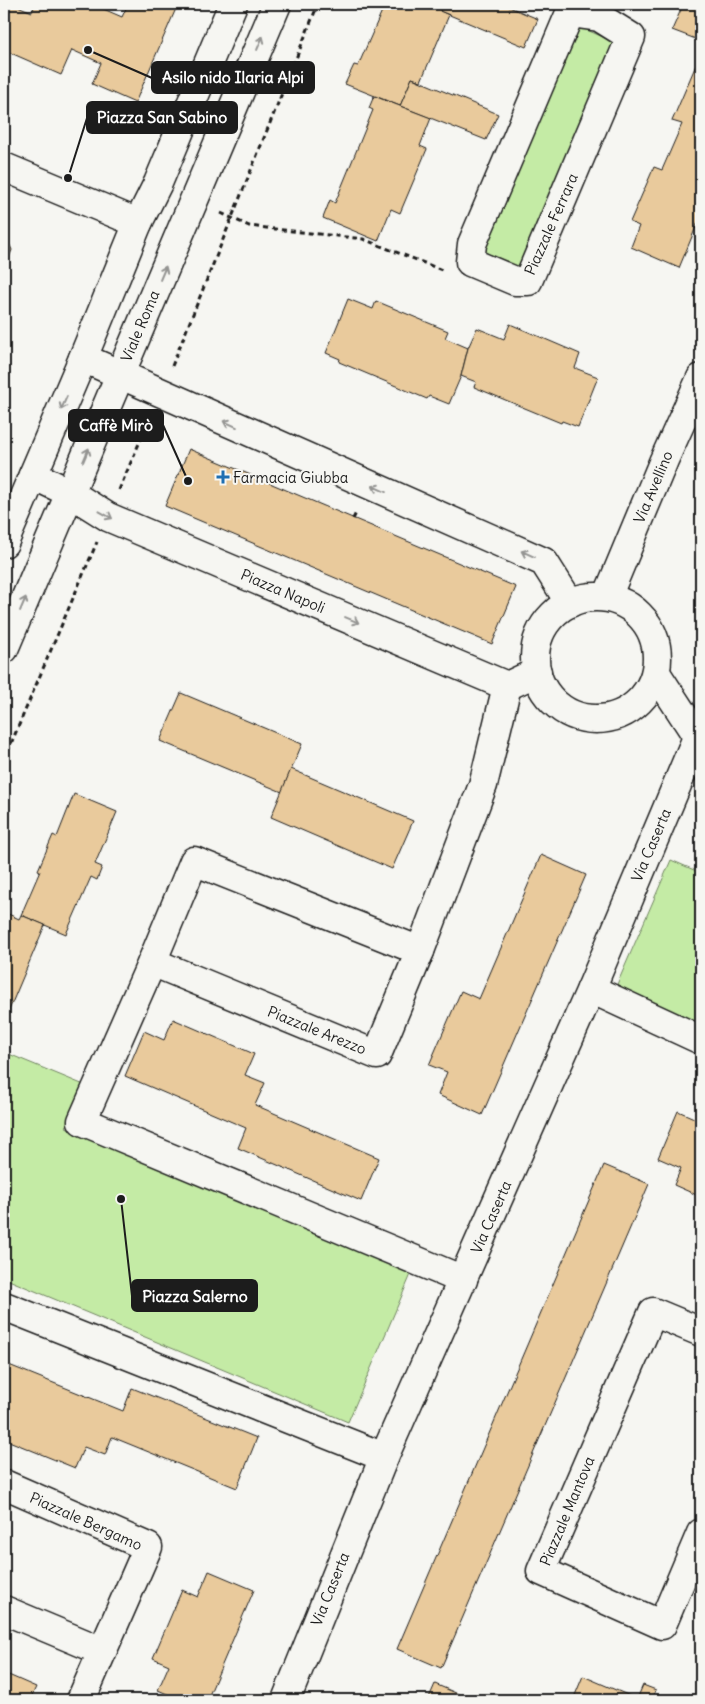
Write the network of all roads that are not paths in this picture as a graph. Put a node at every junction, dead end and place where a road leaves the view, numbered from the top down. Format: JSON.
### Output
{"nodes":[{"id":1,"x":233,"y":4,"type":"edge"},
{"id":2,"x":277,"y":4,"type":"edge"},
{"id":3,"x":602,"y":11,"type":"edge"},
{"id":4,"x":4,"y":167,"type":"edge"},
{"id":5,"x":138,"y":223,"type":"junction"},
{"id":6,"x":83,"y":358,"type":"junction"},
{"id":7,"x":119,"y":374,"type":"junction"},
{"id":8,"x":701,"y":378,"type":"edge"},
{"id":9,"x":692,"y":425,"type":"edge"},
{"id":10,"x":32,"y":476,"type":"junction"},
{"id":11,"x":70,"y":493,"type":"junction"},
{"id":12,"x":4,"y":542,"type":"edge"},
{"id":13,"x":607,"y":597,"type":"junction"},
{"id":14,"x":570,"y":603,"type":"junction"},
{"id":15,"x":4,"y":649,"type":"edge"},
{"id":16,"x":537,"y":672,"type":"junction"},
{"id":17,"x":656,"y":673,"type":"junction"},
{"id":18,"x":507,"y":686,"type":"junction"},
{"id":19,"x":700,"y":738,"type":"edge"},
{"id":20,"x":420,"y":950,"type":"junction"},
{"id":21,"x":152,"y":962,"type":"junction"},
{"id":22,"x":591,"y":989,"type":"junction"},
{"id":23,"x":701,"y":1040,"type":"edge"},
{"id":24,"x":463,"y":1280,"type":"junction"},
{"id":25,"x":4,"y":1306,"type":"edge"},
{"id":26,"x":701,"y":1332,"type":"edge"},
{"id":27,"x":384,"y":1456,"type":"junction"},
{"id":28,"x":4,"y":1484,"type":"edge"},
{"id":29,"x":701,"y":1532,"type":"edge"},
{"id":30,"x":4,"y":1610,"type":"edge"},
{"id":31,"x":102,"y":1651,"type":"junction"},
{"id":32,"x":81,"y":1700,"type":"edge"},
{"id":33,"x":286,"y":1700,"type":"edge"}],
"edges":[{"from":1,"to":5,"type":"street"},
{"from":7,"to":2,"type":"street","name":"Viale Roma","one_way":true},
{"from":3,"to":3,"type":"street","name":"Piazzale Ferrara"},
{"from":4,"to":5,"type":"street"},
{"from":5,"to":6,"type":"street"},
{"from":6,"to":7,"type":"street"},
{"from":6,"to":10,"type":"street","one_way":true},
{"from":11,"to":7,"type":"street","name":"Viale Roma","one_way":true},
{"from":14,"to":7,"type":"street","one_way":true},
{"from":8,"to":9,"type":"street","name":"Via Avellino"},
{"from":9,"to":13,"type":"street","name":"Via Avellino"},
{"from":10,"to":11,"type":"street","name":"Piazza Napoli"},
{"from":10,"to":12,"type":"street"},
{"from":15,"to":11,"type":"street","name":"Viale Roma","one_way":true},
{"from":11,"to":18,"type":"street","name":"Piazza Napoli","one_way":true},
{"from":13,"to":14,"type":"street"},
{"from":13,"to":17,"type":"street"},
{"from":14,"to":16,"type":"street"},
{"from":16,"to":17,"type":"street"},
{"from":16,"to":18,"type":"street"},
{"from":17,"to":19,"type":"street"},
{"from":18,"to":20,"type":"street","name":"Piazzale Arezzo"},
{"from":19,"to":22,"type":"street","name":"Via Caserta"},
{"from":20,"to":21,"type":"street"},
{"from":20,"to":21,"type":"street","name":"Piazzale Arezzo"},
{"from":21,"to":24,"type":"street"},
{"from":22,"to":23,"type":"street"},
{"from":22,"to":24,"type":"street","name":"Via Caserta"},
{"from":24,"to":27,"type":"street","name":"Via Caserta"},
{"from":25,"to":27,"type":"street"},
{"from":26,"to":29,"type":"street","name":"Piazzale Mantova"},
{"from":27,"to":33,"type":"street","name":"Via Caserta"},
{"from":28,"to":31,"type":"street","name":"Piazzale Bergamo"},
{"from":30,"to":31,"type":"street"},
{"from":31,"to":32,"type":"street","name":"Piazzale Bergamo"}]}
